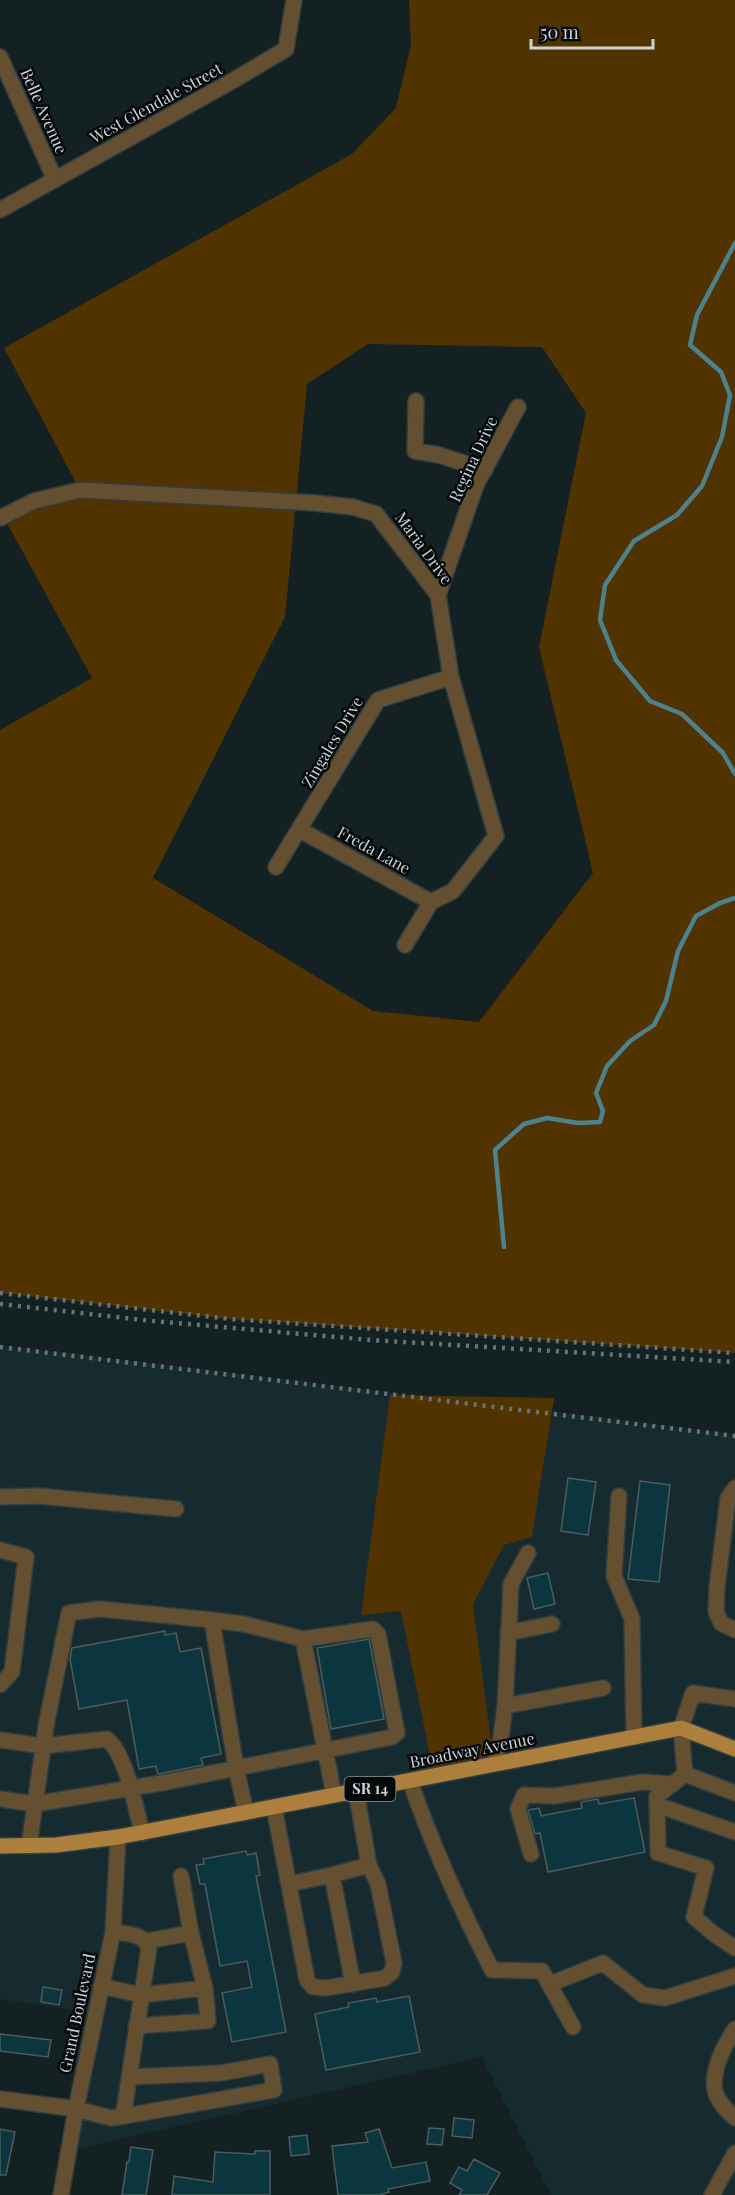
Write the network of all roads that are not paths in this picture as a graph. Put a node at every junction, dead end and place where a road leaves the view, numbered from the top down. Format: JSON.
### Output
{"nodes":[{"id":1,"x":294,"y":0,"type":"edge"},
{"id":2,"x":0,"y":57,"type":"edge"},
{"id":3,"x":55,"y":180,"type":"junction"},
{"id":4,"x":0,"y":210,"type":"edge"},
{"id":5,"x":416,"y":401,"type":"dead end"},
{"id":6,"x":518,"y":407,"type":"dead end"},
{"id":7,"x":485,"y":470,"type":"junction"},
{"id":8,"x":0,"y":518,"type":"edge"},
{"id":9,"x":438,"y":595,"type":"junction"},
{"id":10,"x":451,"y":677,"type":"junction"},
{"id":11,"x":300,"y":830,"type":"junction"},
{"id":12,"x":276,"y":867,"type":"dead end"},
{"id":13,"x":431,"y":902,"type":"junction"},
{"id":14,"x":405,"y":945,"type":"dead end"},
{"id":15,"x":735,"y":1488,"type":"edge"},
{"id":16,"x":618,"y":1496,"type":"dead end"},
{"id":17,"x":0,"y":1497,"type":"edge"},
{"id":18,"x":176,"y":1509,"type":"dead end"},
{"id":19,"x":0,"y":1550,"type":"edge"},
{"id":20,"x":528,"y":1552,"type":"dead end"},
{"id":21,"x":212,"y":1620,"type":"junction"},
{"id":22,"x":552,"y":1624,"type":"dead end"},
{"id":23,"x":735,"y":1629,"type":"edge"},
{"id":24,"x":508,"y":1633,"type":"junction"},
{"id":25,"x":303,"y":1639,"type":"junction"},
{"id":26,"x":0,"y":1685,"type":"edge"},
{"id":27,"x":603,"y":1688,"type":"dead end"},
{"id":28,"x":735,"y":1699,"type":"edge"},
{"id":29,"x":505,"y":1706,"type":"junction"},
{"id":30,"x":681,"y":1728,"type":"junction"},
{"id":31,"x":634,"y":1737,"type":"junction"},
{"id":32,"x":0,"y":1740,"type":"edge"},
{"id":33,"x":43,"y":1746,"type":"junction"},
{"id":34,"x":735,"y":1749,"type":"edge"},
{"id":35,"x":325,"y":1750,"type":"junction"},
{"id":36,"x":494,"y":1764,"type":"junction"},
{"id":37,"x":236,"y":1768,"type":"junction"},
{"id":38,"x":679,"y":1779,"type":"junction"},
{"id":39,"x":410,"y":1781,"type":"junction"},
{"id":40,"x":131,"y":1788,"type":"junction"},
{"id":41,"x":356,"y":1791,"type":"junction"},
{"id":42,"x":735,"y":1793,"type":"edge"},
{"id":43,"x":334,"y":1796,"type":"junction"},
{"id":44,"x":0,"y":1799,"type":"edge"},
{"id":45,"x":35,"y":1804,"type":"junction"},
{"id":46,"x":657,"y":1805,"type":"junction"},
{"id":47,"x":274,"y":1807,"type":"junction"},
{"id":48,"x":246,"y":1812,"type":"junction"},
{"id":49,"x":735,"y":1832,"type":"edge"},
{"id":50,"x":142,"y":1833,"type":"junction"},
{"id":51,"x":118,"y":1837,"type":"junction"},
{"id":52,"x":29,"y":1845,"type":"junction"},
{"id":53,"x":0,"y":1846,"type":"edge"},
{"id":54,"x":531,"y":1854,"type":"dead end"},
{"id":55,"x":369,"y":1865,"type":"junction"},
{"id":56,"x":332,"y":1875,"type":"junction"},
{"id":57,"x":181,"y":1876,"type":"dead end"},
{"id":58,"x":289,"y":1884,"type":"junction"},
{"id":59,"x":113,"y":1932,"type":"junction"},
{"id":60,"x":191,"y":1933,"type":"junction"},
{"id":61,"x":147,"y":1941,"type":"junction"},
{"id":62,"x":735,"y":1948,"type":"edge"},
{"id":63,"x":735,"y":1976,"type":"edge"},
{"id":64,"x":353,"y":1984,"type":"junction"},
{"id":65,"x":550,"y":1984,"type":"junction"},
{"id":66,"x":101,"y":1986,"type":"junction"},
{"id":67,"x":205,"y":1988,"type":"junction"},
{"id":68,"x":141,"y":1995,"type":"junction"},
{"id":69,"x":136,"y":2025,"type":"junction"},
{"id":70,"x":573,"y":2027,"type":"dead end"},
{"id":71,"x":735,"y":2029,"type":"edge"},
{"id":72,"x":129,"y":2077,"type":"junction"},
{"id":73,"x":0,"y":2099,"type":"edge"},
{"id":74,"x":76,"y":2109,"type":"junction"},
{"id":75,"x":118,"y":2117,"type":"junction"},
{"id":76,"x":735,"y":2118,"type":"edge"},
{"id":77,"x":735,"y":2153,"type":"edge"},
{"id":78,"x":60,"y":2195,"type":"edge"},
{"id":79,"x":712,"y":2195,"type":"edge"}],
"edges":[{"from":1,"to":3,"type":"street","name":"West Glendale Street"},
{"from":2,"to":3,"type":"street","name":"Belle Avenue"},
{"from":3,"to":4,"type":"street","name":"West Glendale Street"},
{"from":5,"to":7,"type":"street"},
{"from":6,"to":7,"type":"street","name":"Regina Drive"},
{"from":7,"to":9,"type":"street","name":"Regina Drive"},
{"from":8,"to":9,"type":"street","name":"Maria Drive"},
{"from":9,"to":10,"type":"street","name":"Maria Drive"},
{"from":10,"to":11,"type":"street","name":"Zingales Drive"},
{"from":10,"to":13,"type":"street","name":"Maria Drive"},
{"from":11,"to":12,"type":"street","name":"Zingales Drive"},
{"from":11,"to":13,"type":"street","name":"Freda Lane"},
{"from":13,"to":14,"type":"street","name":"Maria Drive"},
{"from":15,"to":23,"type":"street"},
{"from":16,"to":31,"type":"street"},
{"from":17,"to":18,"type":"street"},
{"from":19,"to":26,"type":"street"},
{"from":20,"to":24,"type":"street"},
{"from":21,"to":25,"type":"street"},
{"from":21,"to":33,"type":"street"},
{"from":21,"to":37,"type":"street"},
{"from":22,"to":24,"type":"street"},
{"from":24,"to":29,"type":"street"},
{"from":25,"to":35,"type":"street"},
{"from":25,"to":35,"type":"street"},
{"from":27,"to":29,"type":"street"},
{"from":28,"to":30,"type":"street"},
{"from":29,"to":36,"type":"street"},
{"from":30,"to":31,"type":"main road","name":"Broadway Avenue","number":"SR 14"},
{"from":30,"to":34,"type":"main road"},
{"from":30,"to":38,"type":"street"},
{"from":31,"to":36,"type":"main road","name":"Broadway Avenue","number":"SR 14"},
{"from":32,"to":33,"type":"street"},
{"from":33,"to":40,"type":"street"},
{"from":33,"to":45,"type":"street"},
{"from":35,"to":37,"type":"street"},
{"from":35,"to":43,"type":"street"},
{"from":36,"to":39,"type":"main road","name":"Broadway Avenue","number":"SR 14"},
{"from":37,"to":40,"type":"street"},
{"from":37,"to":48,"type":"street"},
{"from":38,"to":42,"type":"street"},
{"from":38,"to":46,"type":"street"},
{"from":38,"to":54,"type":"street"},
{"from":39,"to":41,"type":"main road","name":"Broadway Avenue","number":"SR 14"},
{"from":39,"to":65,"type":"street"},
{"from":40,"to":45,"type":"street"},
{"from":40,"to":50,"type":"street"},
{"from":41,"to":43,"type":"main road","name":"Broadway Avenue","number":"SR 14"},
{"from":41,"to":55,"type":"street"},
{"from":43,"to":47,"type":"main road","name":"Broadway Avenue","number":"SR 14"},
{"from":44,"to":45,"type":"street"},
{"from":45,"to":52,"type":"street"},
{"from":46,"to":49,"type":"street"},
{"from":46,"to":62,"type":"street"},
{"from":47,"to":48,"type":"main road","name":"Broadway Avenue","number":"SR 14"},
{"from":47,"to":58,"type":"street"},
{"from":48,"to":50,"type":"main road","name":"Broadway Avenue","number":"SR 14"},
{"from":50,"to":51,"type":"main road","name":"Broadway Avenue","number":"SR 14"},
{"from":51,"to":52,"type":"main road","name":"Broadway Avenue","number":"SR 14"},
{"from":51,"to":59,"type":"street","name":"Grand Boulevard"},
{"from":52,"to":53,"type":"main road","name":"Broadway Avenue","number":"SR 14"},
{"from":55,"to":56,"type":"street"},
{"from":55,"to":64,"type":"street"},
{"from":56,"to":58,"type":"street"},
{"from":56,"to":64,"type":"street"},
{"from":57,"to":60,"type":"street"},
{"from":58,"to":64,"type":"street"},
{"from":59,"to":61,"type":"street"},
{"from":59,"to":66,"type":"street","name":"Grand Boulevard"},
{"from":60,"to":61,"type":"street"},
{"from":60,"to":67,"type":"street"},
{"from":61,"to":68,"type":"street"},
{"from":63,"to":65,"type":"street"},
{"from":65,"to":70,"type":"street"},
{"from":66,"to":68,"type":"street"},
{"from":66,"to":74,"type":"street","name":"Grand Boulevard"},
{"from":67,"to":68,"type":"street"},
{"from":67,"to":69,"type":"street"},
{"from":68,"to":69,"type":"street"},
{"from":69,"to":72,"type":"street"},
{"from":71,"to":76,"type":"street"},
{"from":72,"to":75,"type":"street"},
{"from":72,"to":75,"type":"street"},
{"from":73,"to":74,"type":"street"},
{"from":74,"to":75,"type":"street"},
{"from":74,"to":78,"type":"street","name":"Grand Boulevard"},
{"from":77,"to":79,"type":"street"}]}
